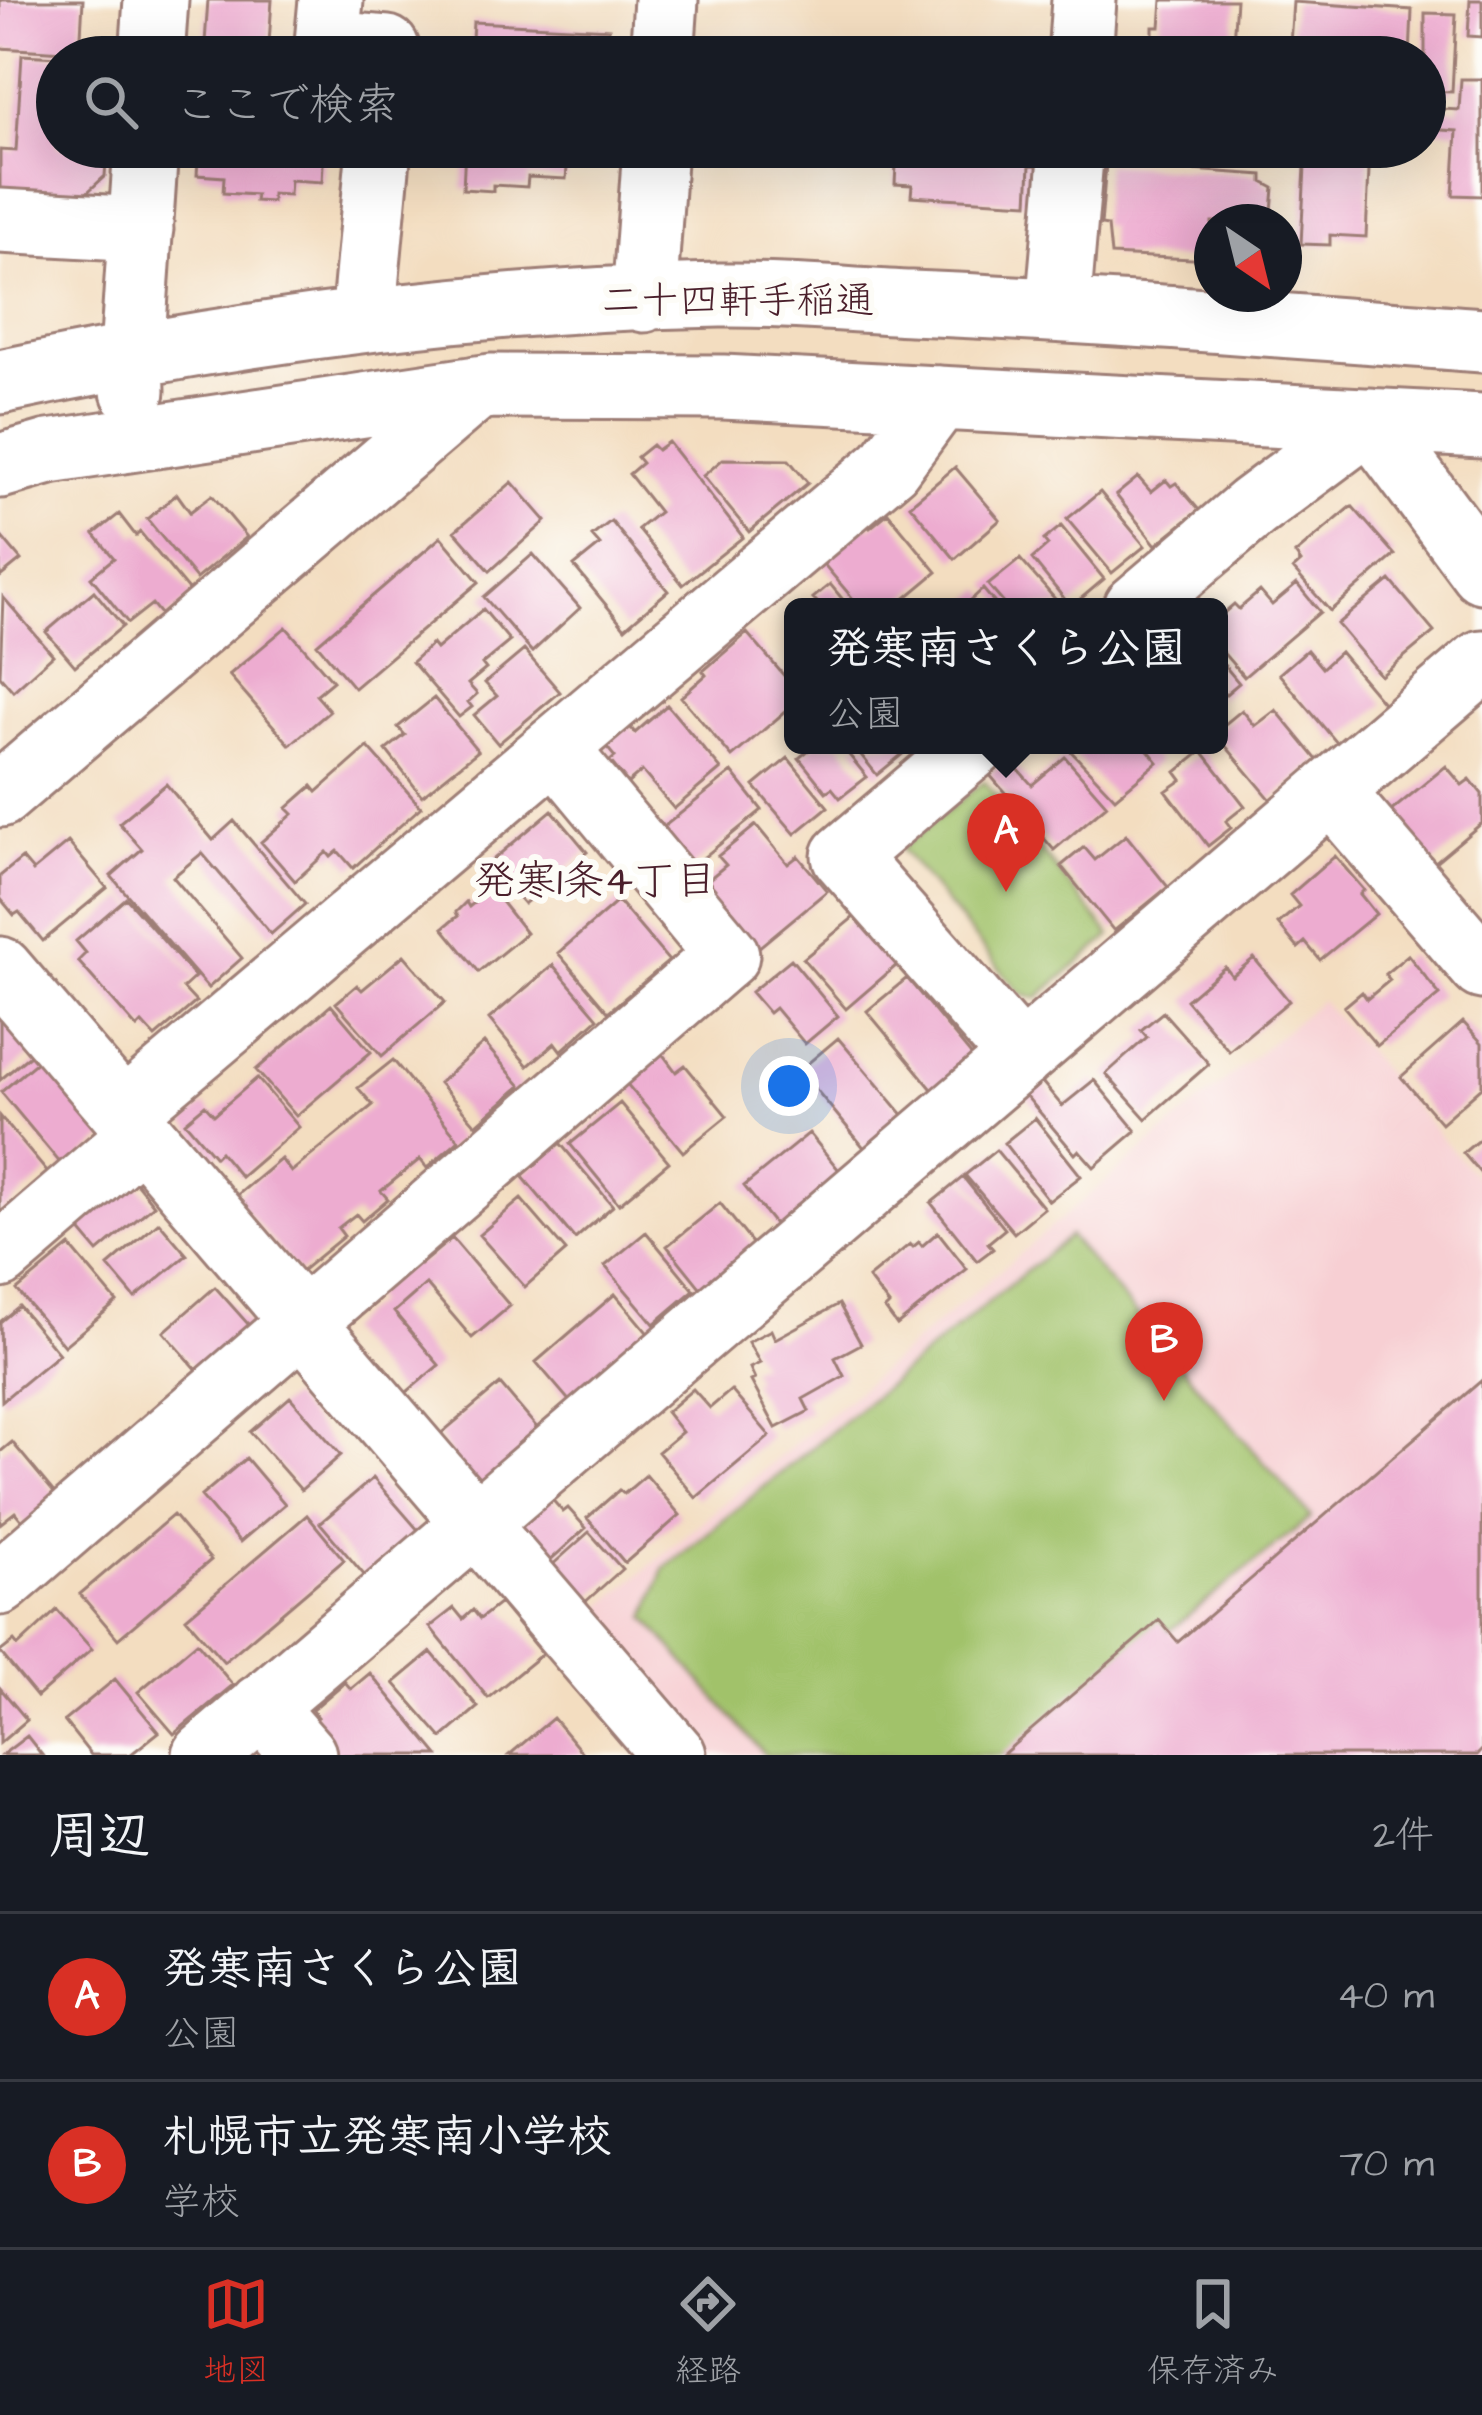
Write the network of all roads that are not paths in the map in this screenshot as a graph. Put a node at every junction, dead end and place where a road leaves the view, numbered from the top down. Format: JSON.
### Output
{"nodes":[{"id":1,"x":156,"y":0,"type":"edge"},
{"id":2,"x":331,"y":0,"type":"edge"},
{"id":3,"x":666,"y":0,"type":"edge"},
{"id":4,"x":1084,"y":0,"type":"edge"},
{"id":5,"x":153,"y":36,"type":"edge"},
{"id":6,"x":328,"y":36,"type":"edge"},
{"id":7,"x":663,"y":36,"type":"edge"},
{"id":8,"x":1081,"y":36,"type":"edge"},
{"id":9,"x":145,"y":168,"type":"edge"},
{"id":10,"x":377,"y":168,"type":"edge"},
{"id":11,"x":653,"y":168,"type":"edge"},
{"id":12,"x":1070,"y":168,"type":"edge"},
{"id":13,"x":0,"y":221,"type":"edge"},
{"id":14,"x":141,"y":229,"type":"junction"},
{"id":15,"x":644,"y":300,"type":"junction"},
{"id":16,"x":1058,"y":309,"type":"junction"},
{"id":17,"x":363,"y":320,"type":"junction"},
{"id":18,"x":1482,"y":340,"type":"edge"},
{"id":19,"x":132,"y":353,"type":"junction"},
{"id":20,"x":0,"y":382,"type":"edge"},
{"id":21,"x":476,"y":388,"type":"junction"},
{"id":22,"x":939,"y":398,"type":"junction"},
{"id":23,"x":1370,"y":420,"type":"junction"},
{"id":24,"x":1482,"y":426,"type":"edge"},
{"id":25,"x":134,"y":438,"type":"junction"},
{"id":26,"x":0,"y":466,"type":"edge"},
{"id":27,"x":1482,"y":571,"type":"edge"},
{"id":28,"x":1147,"y":598,"type":"edge"},
{"id":29,"x":1482,"y":662,"type":"edge"},
{"id":30,"x":555,"y":748,"type":"junction"},
{"id":31,"x":964,"y":754,"type":"edge"},
{"id":32,"x":1331,"y":791,"type":"junction"},
{"id":33,"x":0,"y":795,"type":"edge"},
{"id":34,"x":1482,"y":967,"type":"edge"},
{"id":35,"x":0,"y":969,"type":"edge"},
{"id":36,"x":1021,"y":1057,"type":"junction"},
{"id":37,"x":132,"y":1124,"type":"junction"},
{"id":38,"x":0,"y":1256,"type":"edge"},
{"id":39,"x":301,"y":1320,"type":"junction"},
{"id":40,"x":475,"y":1524,"type":"junction"},
{"id":41,"x":0,"y":1583,"type":"edge"},
{"id":42,"x":261,"y":1706,"type":"junction"},
{"id":43,"x":205,"y":1755,"type":"edge"},
{"id":44,"x":304,"y":1755,"type":"edge"},
{"id":45,"x":674,"y":1755,"type":"edge"}],
"edges":[{"from":1,"to":5,"type":"street"},
{"from":2,"to":6,"type":"street"},
{"from":3,"to":7,"type":"street"},
{"from":4,"to":8,"type":"street"},
{"from":9,"to":14,"type":"street"},
{"from":10,"to":17,"type":"street"},
{"from":11,"to":15,"type":"street"},
{"from":12,"to":16,"type":"street"},
{"from":13,"to":14,"type":"street"},
{"from":14,"to":19,"type":"street"},
{"from":15,"to":16,"type":"street","name":"二十四軒手稲通"},
{"from":15,"to":17,"type":"street","name":"二十四軒手稲通"},
{"from":16,"to":18,"type":"street","name":"二十四軒手稲通"},
{"from":17,"to":19,"type":"street","name":"二十四軒手稲通"},
{"from":19,"to":20,"type":"street","name":"二十四軒手稲通"},
{"from":19,"to":25,"type":"street"},
{"from":21,"to":22,"type":"street"},
{"from":21,"to":25,"type":"street"},
{"from":21,"to":33,"type":"street"},
{"from":22,"to":23,"type":"street"},
{"from":22,"to":30,"type":"street"},
{"from":23,"to":24,"type":"street"},
{"from":23,"to":27,"type":"street"},
{"from":23,"to":28,"type":"street"},
{"from":25,"to":26,"type":"street"},
{"from":29,"to":32,"type":"street"},
{"from":30,"to":37,"type":"street"},
{"from":30,"to":39,"type":"street"},
{"from":31,"to":36,"type":"street"},
{"from":32,"to":34,"type":"street"},
{"from":32,"to":36,"type":"street"},
{"from":35,"to":37,"type":"street"},
{"from":36,"to":40,"type":"street"},
{"from":37,"to":38,"type":"street"},
{"from":37,"to":39,"type":"street"},
{"from":39,"to":40,"type":"street"},
{"from":39,"to":41,"type":"street"},
{"from":40,"to":42,"type":"street"},
{"from":40,"to":45,"type":"street"},
{"from":42,"to":43,"type":"street"},
{"from":42,"to":44,"type":"street"}]}
